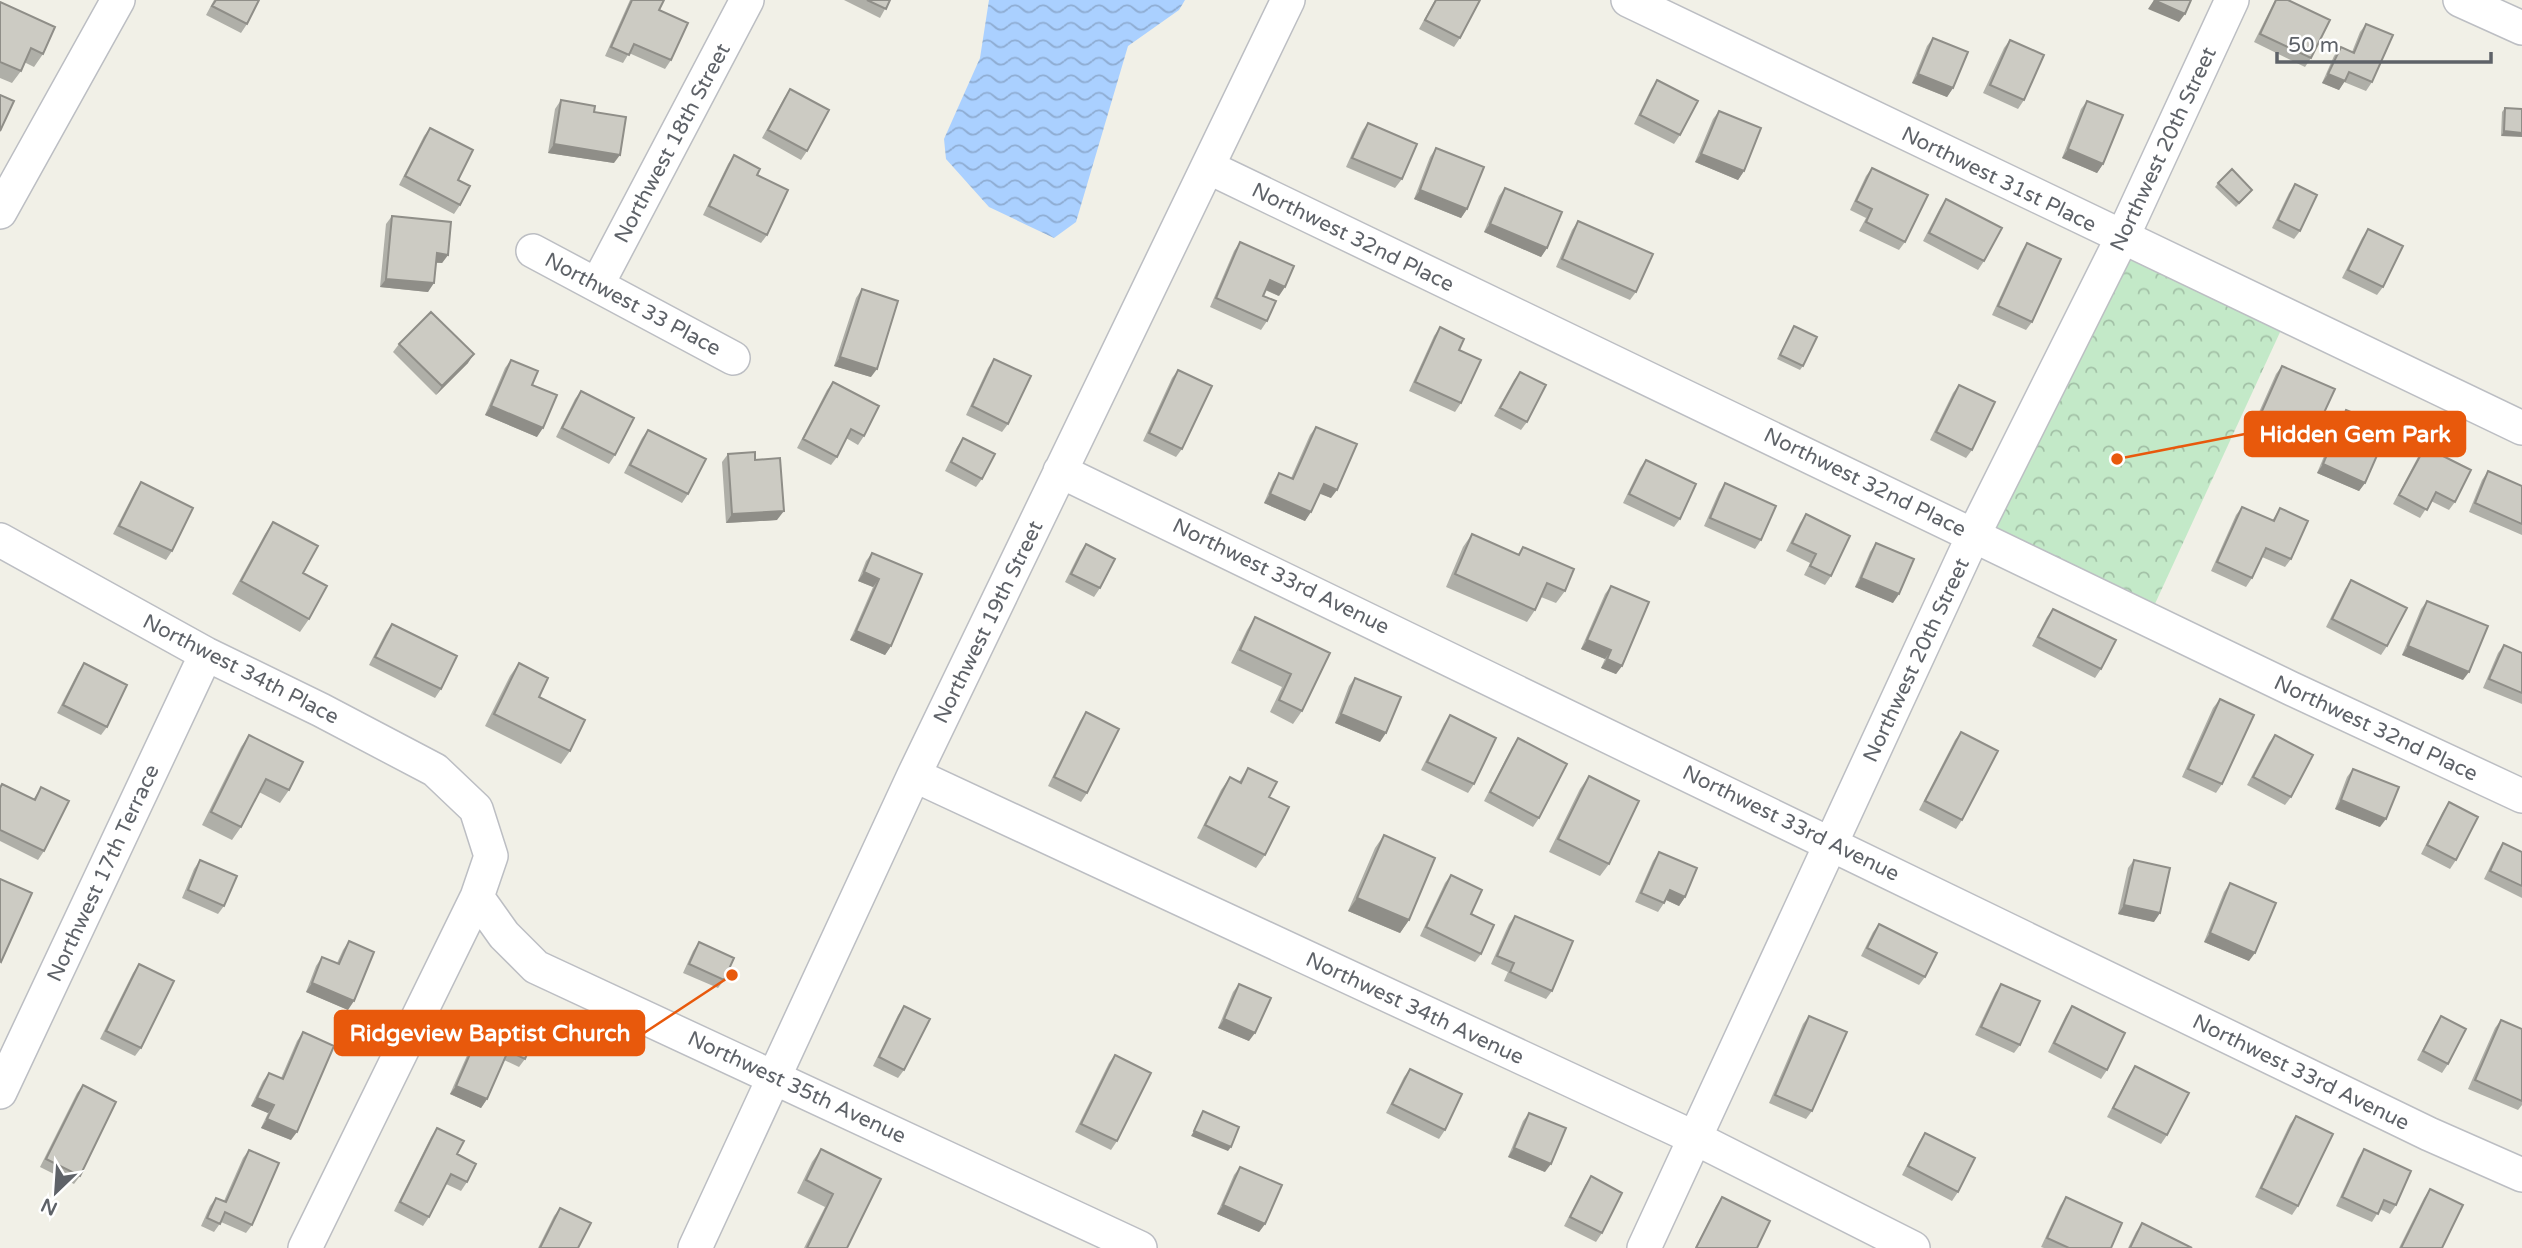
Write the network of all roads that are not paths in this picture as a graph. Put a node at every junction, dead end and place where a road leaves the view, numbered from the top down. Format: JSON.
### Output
{"nodes":[{"id":1,"x":118,"y":0,"type":"edge"},
{"id":2,"x":747,"y":0,"type":"edge"},
{"id":3,"x":1288,"y":0,"type":"edge"},
{"id":4,"x":1628,"y":0,"type":"edge"},
{"id":5,"x":2232,"y":0,"type":"edge"},
{"id":6,"x":2460,"y":0,"type":"edge"},
{"id":7,"x":2522,"y":28,"type":"edge"},
{"id":8,"x":1208,"y":167,"type":"junction"},
{"id":9,"x":0,"y":212,"type":"edge"},
{"id":10,"x":2122,"y":238,"type":"junction"},
{"id":11,"x":533,"y":251,"type":"dead end"},
{"id":12,"x":597,"y":285,"type":"junction"},
{"id":13,"x":733,"y":358,"type":"dead end"},
{"id":14,"x":2522,"y":428,"type":"edge"},
{"id":15,"x":1060,"y":471,"type":"junction"},
{"id":16,"x":1974,"y":534,"type":"junction"},
{"id":17,"x":0,"y":540,"type":"edge"},
{"id":18,"x":206,"y":654,"type":"junction"},
{"id":19,"x":914,"y":775,"type":"junction"},
{"id":20,"x":2522,"y":796,"type":"edge"},
{"id":21,"x":1832,"y":843,"type":"junction"},
{"id":22,"x":477,"y":897,"type":"junction"},
{"id":23,"x":776,"y":1076,"type":"junction"},
{"id":24,"x":0,"y":1092,"type":"edge"},
{"id":25,"x":1695,"y":1138,"type":"junction"},
{"id":26,"x":2522,"y":1175,"type":"edge"},
{"id":27,"x":305,"y":1248,"type":"edge"},
{"id":28,"x":695,"y":1248,"type":"edge"},
{"id":29,"x":1140,"y":1248,"type":"edge"},
{"id":30,"x":1644,"y":1248,"type":"edge"},
{"id":31,"x":1913,"y":1248,"type":"edge"}],
"edges":[{"from":1,"to":9,"type":"street"},
{"from":2,"to":12,"type":"street","name":"Northwest 18th Street"},
{"from":3,"to":8,"type":"street","name":"Northwest 19th Street"},
{"from":4,"to":10,"type":"street","name":"Northwest 31st Place"},
{"from":5,"to":10,"type":"street","name":"Northwest 20th Street"},
{"from":6,"to":7,"type":"street"},
{"from":8,"to":15,"type":"street","name":"Northwest 19th Street"},
{"from":8,"to":16,"type":"street","name":"Northwest 32nd Place"},
{"from":10,"to":14,"type":"street","name":"Northwest 31st Place"},
{"from":10,"to":16,"type":"street","name":"Northwest 20th Street"},
{"from":11,"to":12,"type":"street","name":"Northwest 33 Place"},
{"from":12,"to":13,"type":"street","name":"Northwest 33 Place"},
{"from":15,"to":19,"type":"street","name":"Northwest 19th Street"},
{"from":15,"to":21,"type":"street","name":"Northwest 33rd Avenue"},
{"from":16,"to":20,"type":"street","name":"Northwest 32nd Place"},
{"from":16,"to":21,"type":"street","name":"Northwest 20th Street"},
{"from":17,"to":18,"type":"street","name":"Northwest 34th Place"},
{"from":18,"to":22,"type":"street","name":"Northwest 34th Place"},
{"from":18,"to":24,"type":"street","name":"Northwest 17th Terrace"},
{"from":19,"to":23,"type":"street","name":"Northwest 19th Street"},
{"from":19,"to":25,"type":"street","name":"Northwest 34th Avenue"},
{"from":21,"to":25,"type":"street","name":"Northwest 20th Street"},
{"from":21,"to":26,"type":"street","name":"Northwest 33rd Avenue"},
{"from":22,"to":23,"type":"street","name":"Northwest 35th Avenue"},
{"from":22,"to":27,"type":"street"},
{"from":23,"to":28,"type":"street","name":"Northwest 19th Street"},
{"from":23,"to":29,"type":"street","name":"Northwest 35th Avenue"},
{"from":25,"to":30,"type":"street","name":"Northwest 20th Street"},
{"from":25,"to":31,"type":"street","name":"Northwest 34th Avenue"}]}
